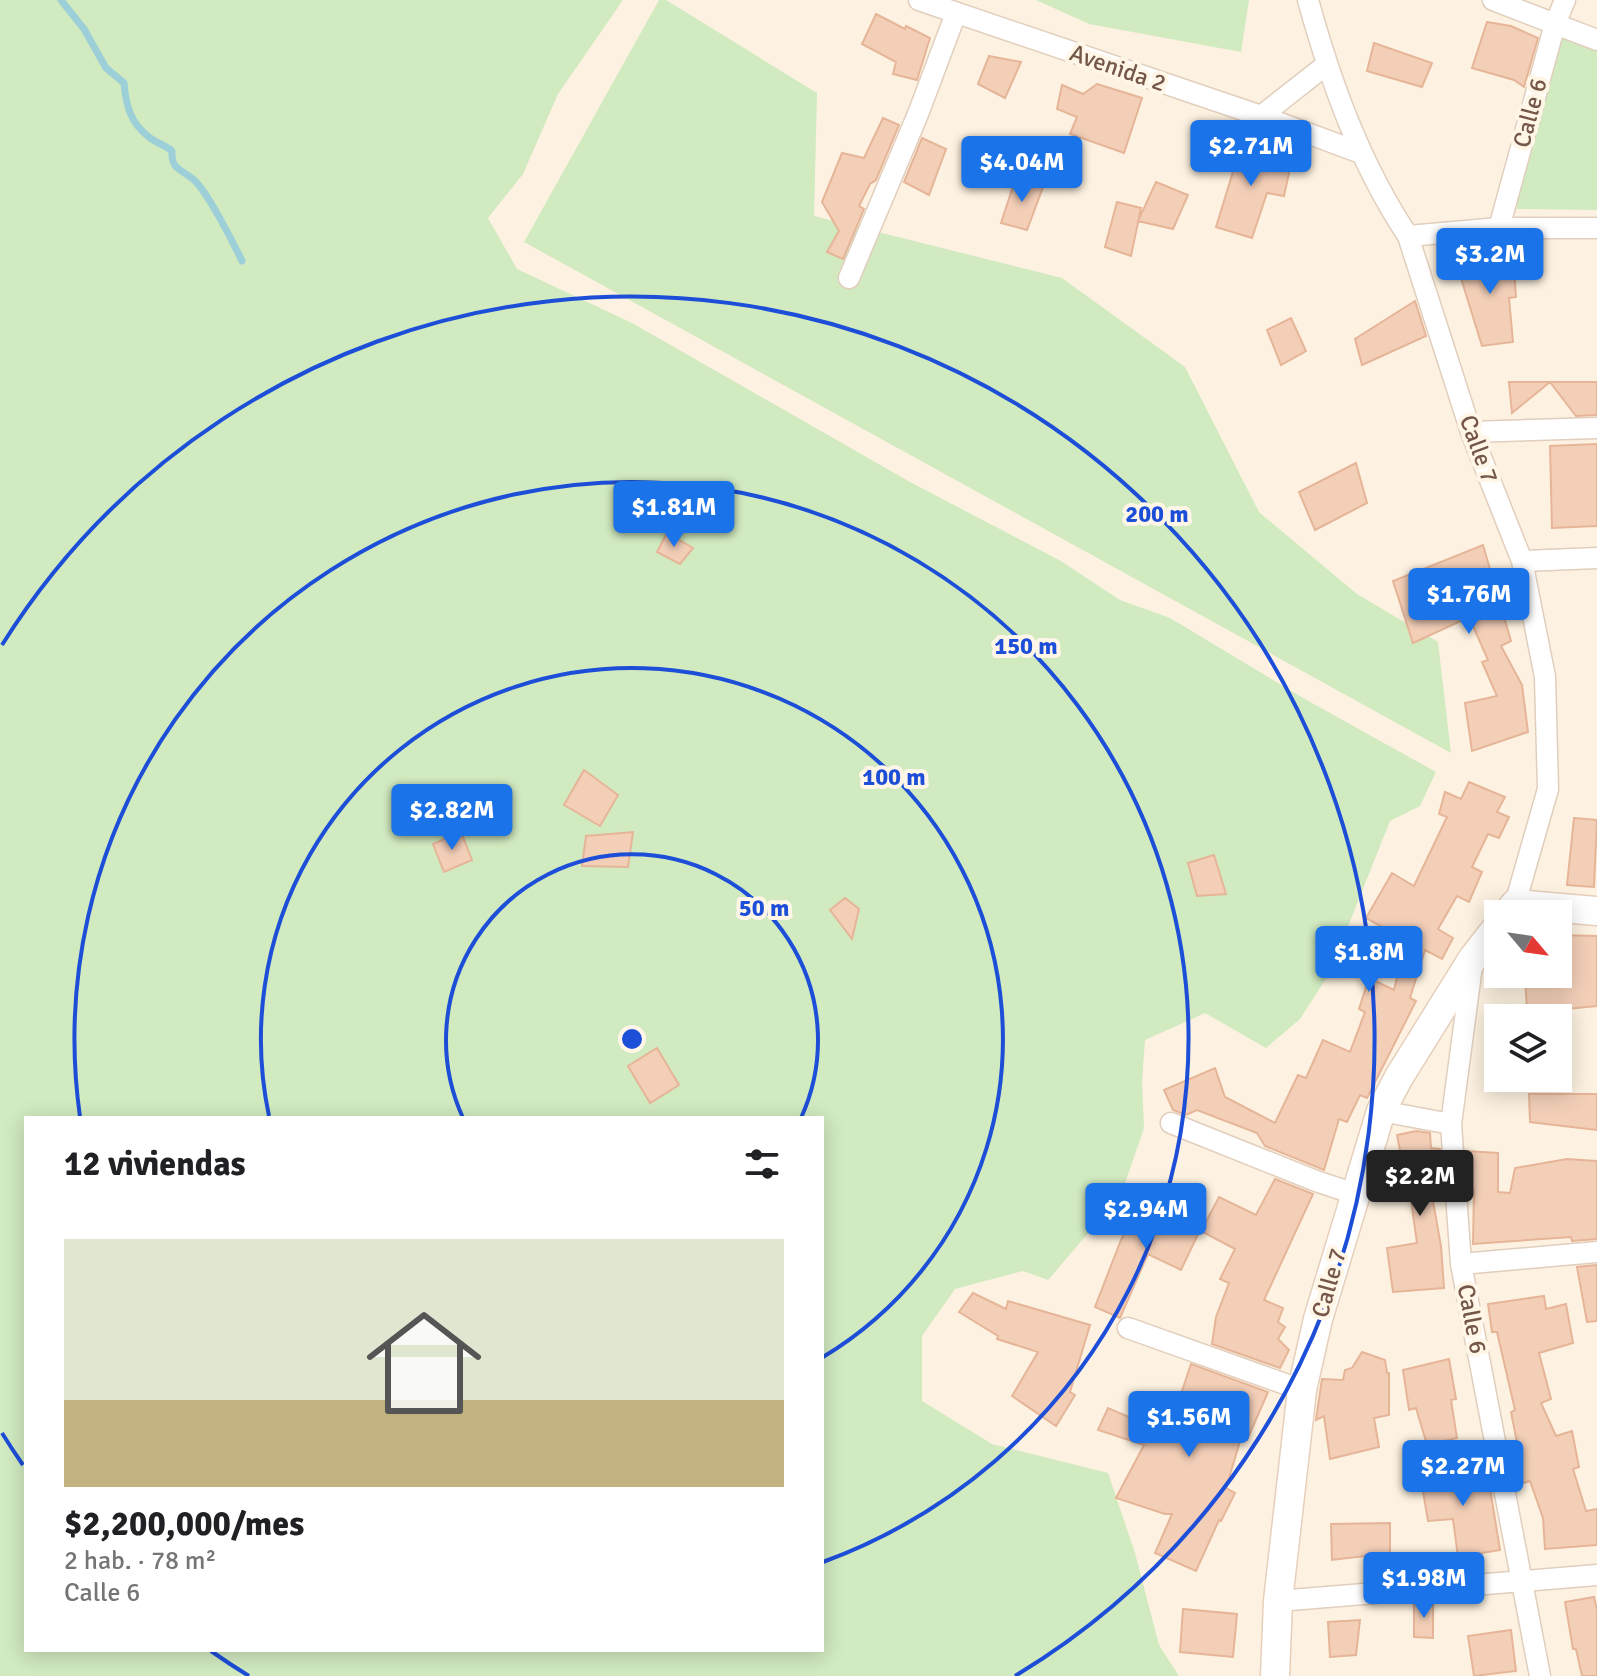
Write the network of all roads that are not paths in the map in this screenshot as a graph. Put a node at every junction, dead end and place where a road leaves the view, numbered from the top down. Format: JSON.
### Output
{"nodes":[{"id":1,"x":919,"y":0,"type":"edge"},
{"id":2,"x":1308,"y":0,"type":"edge"},
{"id":3,"x":1493,"y":0,"type":"edge"},
{"id":4,"x":1565,"y":0,"type":"edge"},
{"id":5,"x":956,"y":13,"type":"junction"},
{"id":6,"x":1555,"y":24,"type":"junction"},
{"id":7,"x":1597,"y":40,"type":"edge"},
{"id":8,"x":1326,"y":65,"type":"junction"},
{"id":9,"x":1261,"y":116,"type":"junction"},
{"id":10,"x":1361,"y":153,"type":"junction"},
{"id":11,"x":1499,"y":228,"type":"junction"},
{"id":12,"x":1597,"y":228,"type":"edge"},
{"id":13,"x":1408,"y":236,"type":"junction"},
{"id":14,"x":849,"y":278,"type":"dead end"},
{"id":15,"x":1597,"y":428,"type":"edge"},
{"id":16,"x":1471,"y":432,"type":"junction"},
{"id":17,"x":1597,"y":558,"type":"edge"},
{"id":18,"x":1522,"y":561,"type":"junction"},
{"id":19,"x":1512,"y":900,"type":"edge"},
{"id":20,"x":1597,"y":911,"type":"edge"},
{"id":21,"x":1572,"y":912,"type":"edge"},
{"id":22,"x":1484,"y":944,"type":"edge"},
{"id":23,"x":1473,"y":958,"type":"junction"},
{"id":24,"x":1381,"y":1111,"type":"junction"},
{"id":25,"x":1171,"y":1123,"type":"dead end"},
{"id":26,"x":1451,"y":1124,"type":"junction"},
{"id":27,"x":1355,"y":1194,"type":"junction"},
{"id":28,"x":1597,"y":1252,"type":"edge"},
{"id":29,"x":1461,"y":1264,"type":"junction"},
{"id":30,"x":1128,"y":1328,"type":"dead end"},
{"id":31,"x":1302,"y":1390,"type":"junction"},
{"id":32,"x":1597,"y":1575,"type":"edge"},
{"id":33,"x":1521,"y":1581,"type":"junction"},
{"id":34,"x":1278,"y":1601,"type":"junction"},
{"id":35,"x":1275,"y":1676,"type":"edge"},
{"id":36,"x":1540,"y":1676,"type":"edge"}],
"edges":[{"from":1,"to":5,"type":"street","name":"Avenida 2"},
{"from":2,"to":8,"type":"street","name":"Calle 7"},
{"from":3,"to":6,"type":"street"},
{"from":4,"to":6,"type":"street","name":"Calle 6"},
{"from":5,"to":9,"type":"street","name":"Avenida 2"},
{"from":5,"to":14,"type":"street"},
{"from":6,"to":7,"type":"street"},
{"from":6,"to":11,"type":"street","name":"Calle 6"},
{"from":8,"to":9,"type":"street"},
{"from":8,"to":10,"type":"street","name":"Calle 7"},
{"from":9,"to":10,"type":"street","name":"Avenida 2"},
{"from":10,"to":13,"type":"street","name":"Calle 7"},
{"from":11,"to":12,"type":"street"},
{"from":11,"to":13,"type":"street"},
{"from":13,"to":16,"type":"street","name":"Calle 7"},
{"from":15,"to":16,"type":"street"},
{"from":16,"to":18,"type":"street","name":"Calle 7"},
{"from":17,"to":18,"type":"street"},
{"from":18,"to":19,"type":"street","name":"Calle 7"},
{"from":20,"to":21,"type":"main road"},
{"from":22,"to":23,"type":"main road","name":"Calle 7"},
{"from":23,"to":24,"type":"main road","name":"Calle 7"},
{"from":23,"to":26,"type":"street","name":"Calle 6"},
{"from":24,"to":26,"type":"street"},
{"from":24,"to":27,"type":"main road","name":"Calle 7"},
{"from":25,"to":27,"type":"street"},
{"from":26,"to":29,"type":"street","name":"Calle 6"},
{"from":27,"to":31,"type":"main road","name":"Calle 7"},
{"from":28,"to":29,"type":"street"},
{"from":29,"to":33,"type":"street","name":"Calle 6"},
{"from":30,"to":31,"type":"street"},
{"from":31,"to":34,"type":"main road","name":"Calle 7"},
{"from":32,"to":33,"type":"street"},
{"from":33,"to":34,"type":"street"},
{"from":33,"to":36,"type":"street","name":"Calle 6"},
{"from":34,"to":35,"type":"main road","name":"Calle 7"}]}
